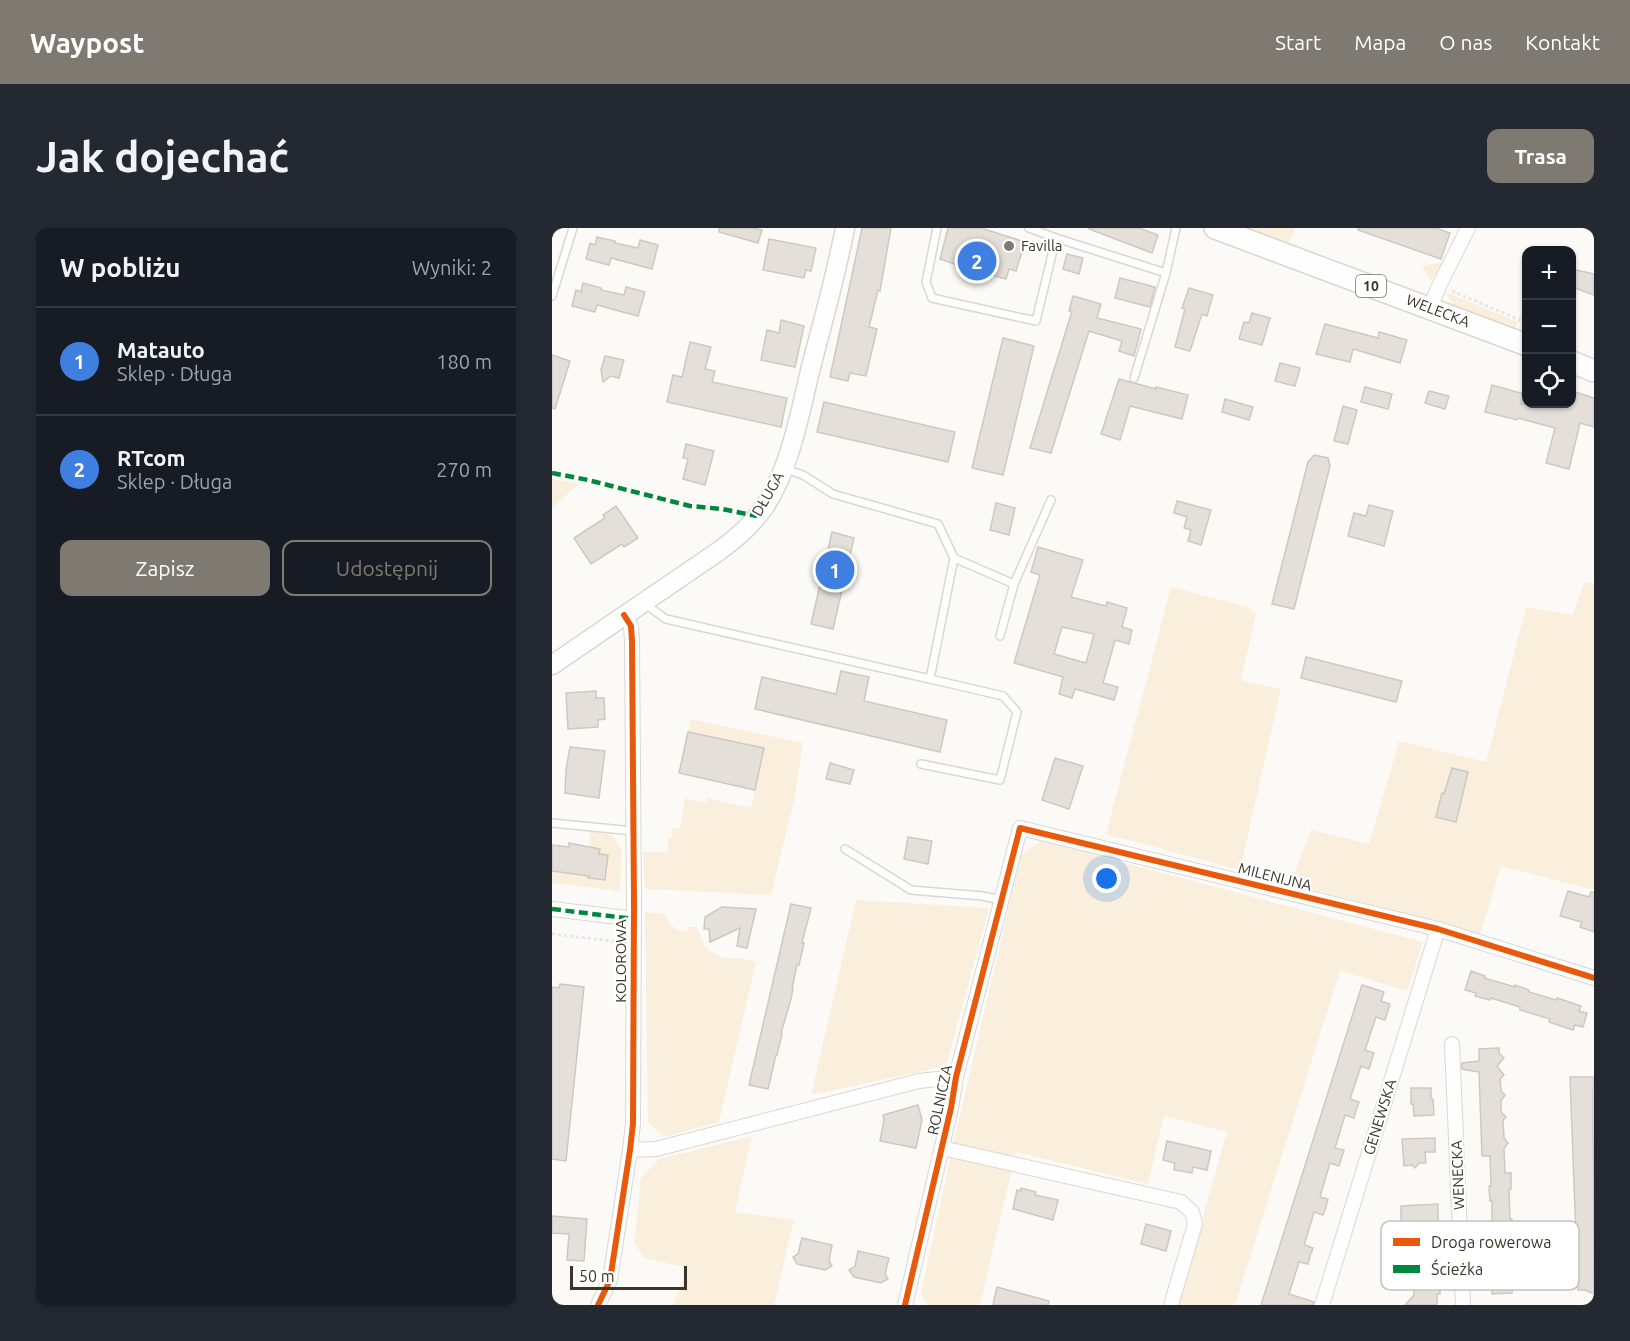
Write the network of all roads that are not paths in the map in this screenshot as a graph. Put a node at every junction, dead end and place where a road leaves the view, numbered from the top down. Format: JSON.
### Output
{"nodes":[{"id":1,"x":573,"y":228,"type":"edge"},
{"id":2,"x":845,"y":228,"type":"edge"},
{"id":3,"x":937,"y":228,"type":"edge"},
{"id":4,"x":1029,"y":228,"type":"edge"},
{"id":5,"x":1176,"y":228,"type":"edge"},
{"id":6,"x":1215,"y":228,"type":"edge"},
{"id":7,"x":1468,"y":228,"type":"edge"},
{"id":8,"x":1056,"y":238,"type":"junction"},
{"id":9,"x":1166,"y":273,"type":"junction"},
{"id":10,"x":552,"y":296,"type":"edge"},
{"id":11,"x":1430,"y":308,"type":"junction"},
{"id":12,"x":1522,"y":343,"type":"edge"},
{"id":13,"x":1576,"y":363,"type":"edge"},
{"id":14,"x":1594,"y":370,"type":"edge"},
{"id":15,"x":1134,"y":378,"type":"dead end"},
{"id":16,"x":783,"y":468,"type":"junction"},
{"id":17,"x":1051,"y":500,"type":"dead end"},
{"id":18,"x":954,"y":558,"type":"junction"},
{"id":19,"x":1014,"y":584,"type":"junction"},
{"id":20,"x":642,"y":603,"type":"junction"},
{"id":21,"x":624,"y":615,"type":"junction"},
{"id":22,"x":1000,"y":636,"type":"dead end"},
{"id":23,"x":552,"y":664,"type":"edge"},
{"id":24,"x":930,"y":679,"type":"junction"},
{"id":25,"x":921,"y":764,"type":"dead end"},
{"id":26,"x":552,"y":823,"type":"edge"},
{"id":27,"x":633,"y":831,"type":"junction"},
{"id":28,"x":845,"y":849,"type":"dead end"},
{"id":29,"x":1002,"y":900,"type":"junction"},
{"id":30,"x":552,"y":909,"type":"edge"},
{"id":31,"x":634,"y":919,"type":"junction"},
{"id":32,"x":1438,"y":929,"type":"junction"},
{"id":33,"x":1594,"y":978,"type":"edge"},
{"id":34,"x":1452,"y":1044,"type":"dead end"},
{"id":35,"x":956,"y":1077,"type":"junction"},
{"id":36,"x":942,"y":1148,"type":"junction"},
{"id":37,"x":630,"y":1150,"type":"junction"},
{"id":38,"x":1459,"y":1221,"type":"edge"},
{"id":39,"x":1462,"y":1290,"type":"edge"},
{"id":40,"x":598,"y":1305,"type":"edge"},
{"id":41,"x":905,"y":1305,"type":"edge"},
{"id":42,"x":1171,"y":1305,"type":"edge"},
{"id":43,"x":1322,"y":1305,"type":"edge"},
{"id":44,"x":1463,"y":1305,"type":"edge"}],
"edges":[{"from":1,"to":10,"type":"lane"},
{"from":2,"to":16,"type":"street","name":"DŁUGA"},
{"from":3,"to":8,"type":"lane"},
{"from":4,"to":8,"type":"lane"},
{"from":5,"to":9,"type":"lane"},
{"from":6,"to":11,"type":"main road","name":"WELECKA","number":"10"},
{"from":7,"to":11,"type":"street"},
{"from":8,"to":9,"type":"lane"},
{"from":9,"to":15,"type":"lane"},
{"from":11,"to":12,"type":"main road","name":"WELECKA","number":"10"},
{"from":13,"to":14,"type":"main road"},
{"from":16,"to":18,"type":"lane"},
{"from":16,"to":20,"type":"street","name":"DŁUGA"},
{"from":17,"to":19,"type":"lane"},
{"from":18,"to":19,"type":"lane"},
{"from":18,"to":24,"type":"lane"},
{"from":19,"to":22,"type":"lane"},
{"from":20,"to":21,"type":"street","name":"DŁUGA"},
{"from":20,"to":24,"type":"lane"},
{"from":21,"to":23,"type":"street","name":"DŁUGA"},
{"from":21,"to":27,"type":"street","name":"KOLOROWA"},
{"from":24,"to":25,"type":"lane"},
{"from":26,"to":27,"type":"lane"},
{"from":27,"to":31,"type":"street","name":"KOLOROWA"},
{"from":28,"to":29,"type":"lane"},
{"from":29,"to":32,"type":"street","name":"MILENIJNA"},
{"from":29,"to":35,"type":"street","name":"ROLNICZA"},
{"from":30,"to":31,"type":"street"},
{"from":31,"to":37,"type":"street","name":"KOLOROWA"},
{"from":32,"to":33,"type":"street","name":"MILENIJNA"},
{"from":32,"to":43,"type":"street","name":"GENEWSKA"},
{"from":34,"to":38,"type":"street","name":"WENECKA"},
{"from":35,"to":36,"type":"street","name":"ROLNICZA"},
{"from":35,"to":37,"type":"street"},
{"from":36,"to":41,"type":"street","name":"ROLNICZA"},
{"from":36,"to":42,"type":"street","name":"ROLNICZA"},
{"from":37,"to":40,"type":"street","name":"KOLOROWA"},
{"from":39,"to":44,"type":"street","name":"WENECKA"}]}
